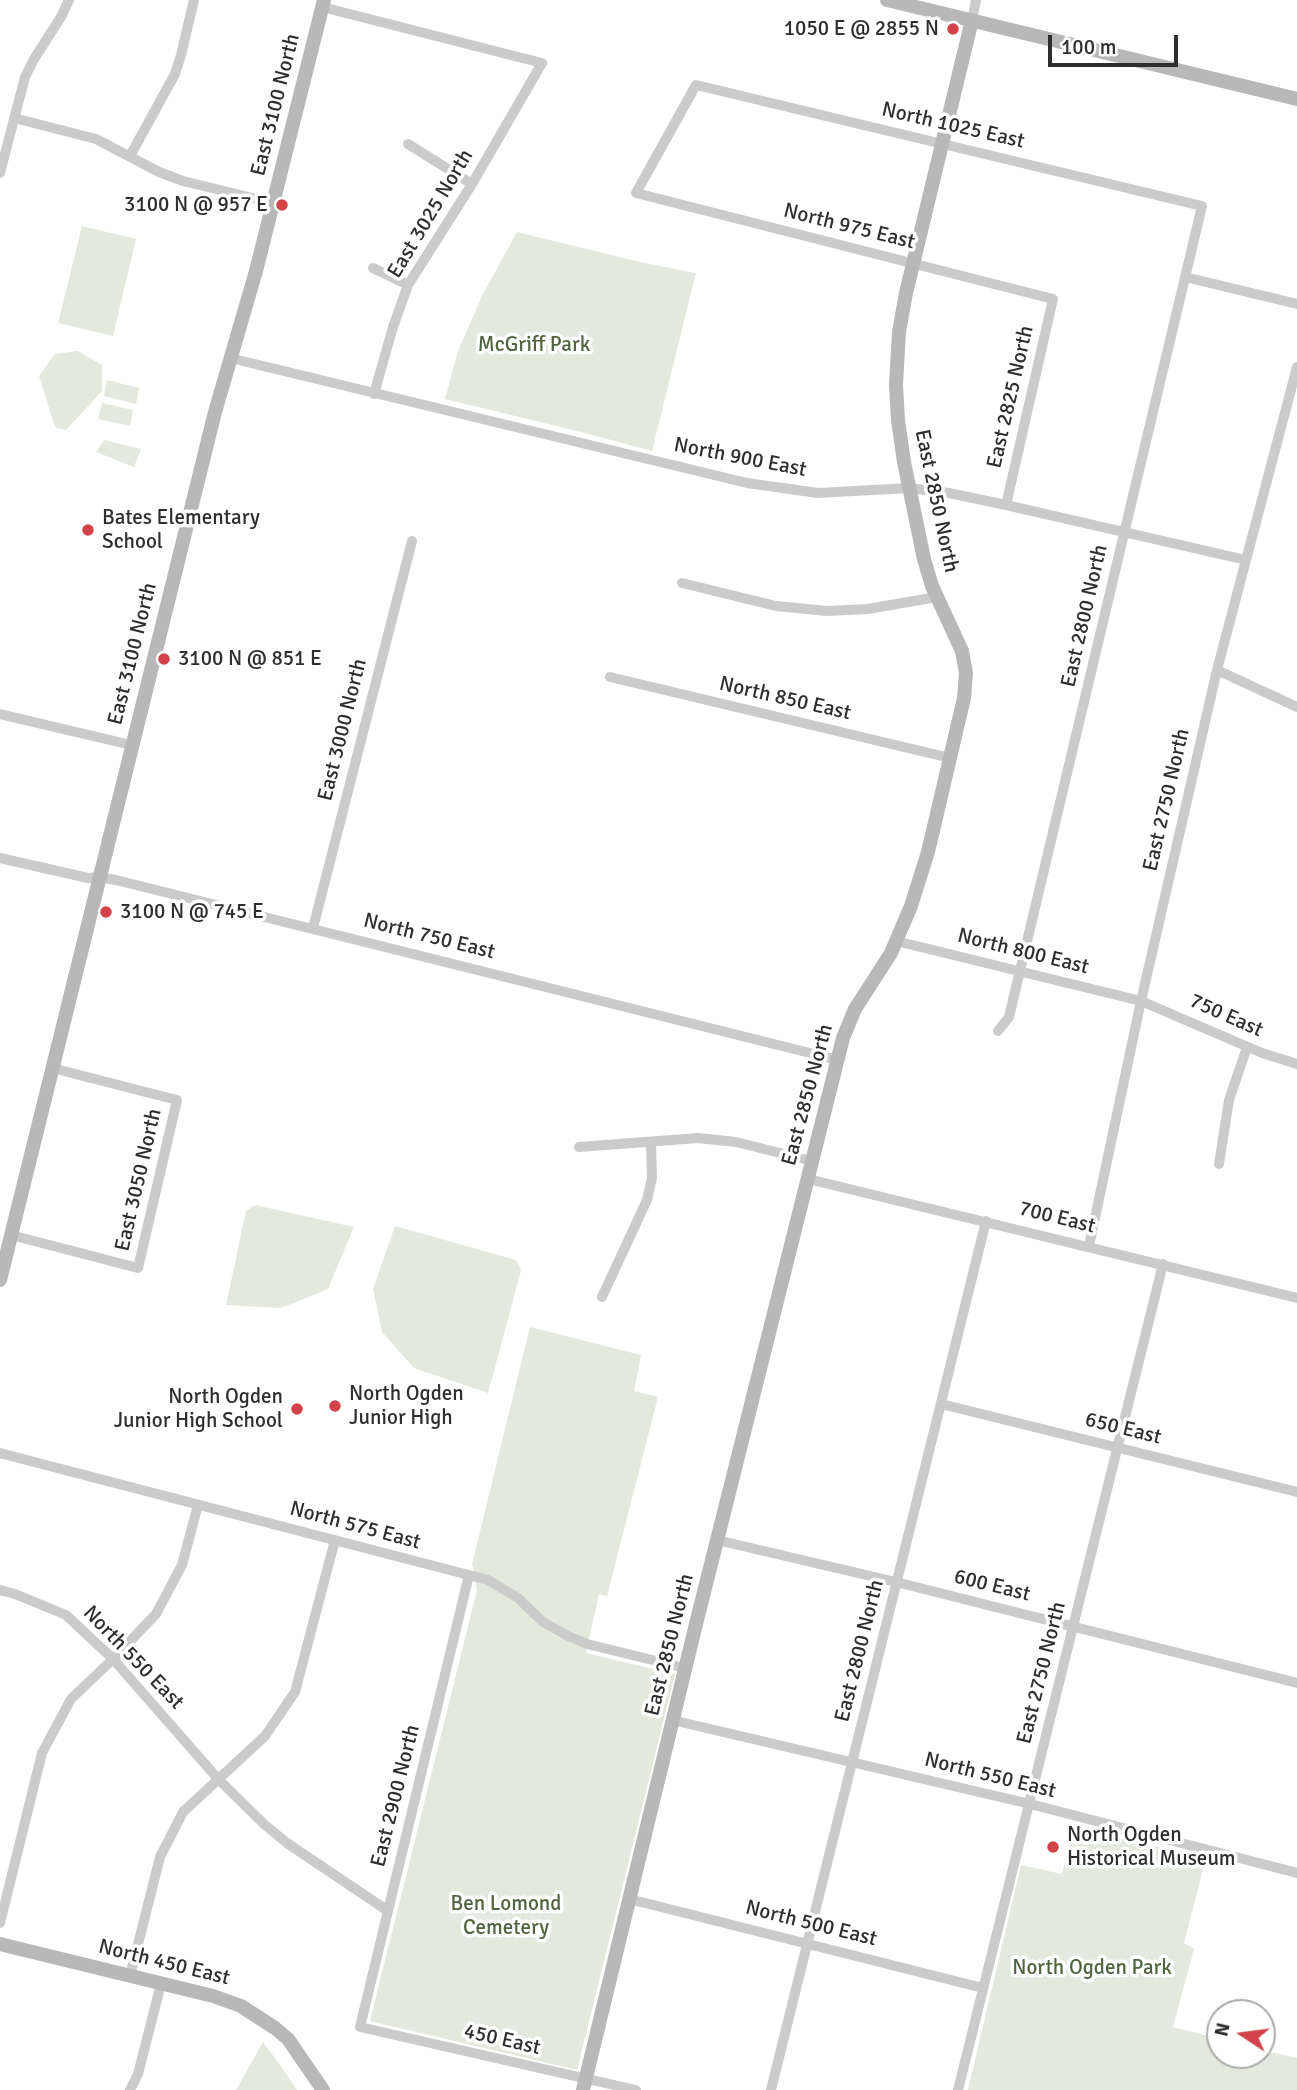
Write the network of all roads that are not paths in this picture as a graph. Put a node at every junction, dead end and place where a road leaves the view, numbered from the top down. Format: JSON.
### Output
{"nodes":[{"id":1,"x":69,"y":0,"type":"edge"},
{"id":2,"x":194,"y":0,"type":"edge"},
{"id":3,"x":887,"y":0,"type":"edge"},
{"id":4,"x":976,"y":0,"type":"edge"},
{"id":5,"x":323,"y":3,"type":"edge"},
{"id":6,"x":972,"y":20,"type":"junction"},
{"id":7,"x":1297,"y":99,"type":"edge"},
{"id":8,"x":14,"y":118,"type":"junction"},
{"id":9,"x":408,"y":144,"type":"dead end"},
{"id":10,"x":942,"y":144,"type":"junction"},
{"id":11,"x":130,"y":156,"type":"junction"},
{"id":12,"x":0,"y":173,"type":"edge"},
{"id":13,"x":472,"y":184,"type":"junction"},
{"id":14,"x":636,"y":193,"type":"joint"},
{"id":15,"x":273,"y":202,"type":"junction"},
{"id":16,"x":1202,"y":206,"type":"joint"},
{"id":17,"x":913,"y":263,"type":"junction"},
{"id":18,"x":373,"y":268,"type":"dead end"},
{"id":19,"x":1185,"y":277,"type":"junction"},
{"id":20,"x":408,"y":285,"type":"junction"},
{"id":21,"x":1053,"y":299,"type":"joint"},
{"id":22,"x":1297,"y":304,"type":"edge"},
{"id":23,"x":230,"y":358,"type":"junction"},
{"id":24,"x":1297,"y":367,"type":"edge"},
{"id":25,"x":374,"y":394,"type":"junction"},
{"id":26,"x":909,"y":488,"type":"junction"},
{"id":27,"x":1006,"y":505,"type":"junction"},
{"id":28,"x":1124,"y":532,"type":"junction"},
{"id":29,"x":412,"y":541,"type":"dead end"},
{"id":30,"x":1246,"y":560,"type":"junction"},
{"id":31,"x":682,"y":583,"type":"dead end"},
{"id":32,"x":937,"y":597,"type":"junction"},
{"id":33,"x":1217,"y":670,"type":"junction"},
{"id":34,"x":610,"y":677,"type":"dead end"},
{"id":35,"x":1297,"y":707,"type":"edge"},
{"id":36,"x":0,"y":714,"type":"edge"},
{"id":37,"x":131,"y":745,"type":"junction"},
{"id":38,"x":950,"y":758,"type":"junction"},
{"id":39,"x":5,"y":859,"type":"edge"},
{"id":40,"x":100,"y":877,"type":"junction"},
{"id":41,"x":313,"y":928,"type":"junction"},
{"id":42,"x":896,"y":941,"type":"junction"},
{"id":43,"x":1020,"y":970,"type":"junction"},
{"id":44,"x":1141,"y":1000,"type":"junction"},
{"id":45,"x":998,"y":1031,"type":"dead end"},
{"id":46,"x":1247,"y":1046,"type":"junction"},
{"id":47,"x":838,"y":1060,"type":"junction"},
{"id":48,"x":1297,"y":1064,"type":"edge"},
{"id":49,"x":52,"y":1068,"type":"junction"},
{"id":50,"x":651,"y":1142,"type":"junction"},
{"id":51,"x":579,"y":1147,"type":"dead end"},
{"id":52,"x":812,"y":1161,"type":"junction"},
{"id":53,"x":1219,"y":1164,"type":"dead end"},
{"id":54,"x":808,"y":1179,"type":"junction"},
{"id":55,"x":986,"y":1221,"type":"junction"},
{"id":56,"x":11,"y":1234,"type":"junction"},
{"id":57,"x":1089,"y":1246,"type":"junction"},
{"id":58,"x":1163,"y":1264,"type":"junction"},
{"id":59,"x":0,"y":1280,"type":"edge"},
{"id":60,"x":602,"y":1297,"type":"dead end"},
{"id":61,"x":1297,"y":1298,"type":"edge"},
{"id":62,"x":941,"y":1404,"type":"junction"},
{"id":63,"x":1118,"y":1448,"type":"junction"},
{"id":64,"x":0,"y":1453,"type":"edge"},
{"id":65,"x":1297,"y":1479,"type":"edge"},
{"id":66,"x":1295,"y":1492,"type":"edge"},
{"id":67,"x":198,"y":1505,"type":"junction"},
{"id":68,"x":335,"y":1540,"type":"junction"},
{"id":69,"x":717,"y":1540,"type":"junction"},
{"id":70,"x":469,"y":1575,"type":"junction"},
{"id":71,"x":896,"y":1582,"type":"junction"},
{"id":72,"x":0,"y":1590,"type":"edge"},
{"id":73,"x":1073,"y":1626,"type":"junction"},
{"id":74,"x":113,"y":1659,"type":"junction"},
{"id":75,"x":685,"y":1668,"type":"junction"},
{"id":76,"x":1297,"y":1684,"type":"edge"},
{"id":77,"x":672,"y":1720,"type":"junction"},
{"id":78,"x":852,"y":1762,"type":"junction"},
{"id":79,"x":219,"y":1780,"type":"junction"},
{"id":80,"x":1030,"y":1804,"type":"junction"},
{"id":81,"x":1297,"y":1873,"type":"edge"},
{"id":82,"x":629,"y":1899,"type":"junction"},
{"id":83,"x":388,"y":1911,"type":"junction"},
{"id":84,"x":0,"y":1923,"type":"edge"},
{"id":85,"x":807,"y":1943,"type":"junction"},
{"id":86,"x":0,"y":1944,"type":"edge"},
{"id":87,"x":130,"y":1976,"type":"junction"},
{"id":88,"x":161,"y":1984,"type":"junction"},
{"id":89,"x":983,"y":1988,"type":"junction"},
{"id":90,"x":360,"y":2026,"type":"joint"},
{"id":91,"x":585,"y":2084,"type":"edge"},
{"id":92,"x":130,"y":2090,"type":"edge"},
{"id":93,"x":323,"y":2090,"type":"edge"},
{"id":94,"x":636,"y":2090,"type":"edge"},
{"id":95,"x":771,"y":2090,"type":"edge"},
{"id":96,"x":958,"y":2090,"type":"edge"}],
"edges":[{"from":1,"to":8,"type":"street"},
{"from":2,"to":11,"type":"street"},
{"from":3,"to":6,"type":"street"},
{"from":4,"to":6,"type":"street","name":"East 2850 North"},
{"from":5,"to":13,"type":"street","name":"East 3025 North"},
{"from":5,"to":15,"type":"street","name":"East 3100 North"},
{"from":6,"to":7,"type":"street"},
{"from":6,"to":10,"type":"street","name":"East 2850 North"},
{"from":8,"to":11,"type":"street"},
{"from":8,"to":12,"type":"street"},
{"from":9,"to":13,"type":"street"},
{"from":10,"to":14,"type":"street","name":"North 1025 East"},
{"from":10,"to":16,"type":"street","name":"North 1025 East"},
{"from":10,"to":17,"type":"street","name":"East 2850 North"},
{"from":11,"to":15,"type":"street"},
{"from":13,"to":20,"type":"street","name":"East 3025 North"},
{"from":14,"to":17,"type":"street","name":"North 975 East"},
{"from":15,"to":23,"type":"street","name":"East 3100 North"},
{"from":16,"to":19,"type":"street","name":"East 2800 North"},
{"from":17,"to":21,"type":"street","name":"North 975 East"},
{"from":17,"to":26,"type":"street","name":"East 2850 North"},
{"from":18,"to":20,"type":"street"},
{"from":19,"to":22,"type":"street"},
{"from":19,"to":28,"type":"street","name":"East 2800 North"},
{"from":20,"to":25,"type":"street","name":"East 3025 North"},
{"from":21,"to":27,"type":"street","name":"East 2825 North"},
{"from":23,"to":25,"type":"street","name":"North 900 East"},
{"from":23,"to":37,"type":"street","name":"East 3100 North"},
{"from":24,"to":30,"type":"street","name":"East 2750 North"},
{"from":25,"to":26,"type":"street","name":"North 900 East"},
{"from":26,"to":27,"type":"street","name":"North 900 East"},
{"from":26,"to":32,"type":"street","name":"East 2850 North"},
{"from":27,"to":28,"type":"street","name":"North 900 East"},
{"from":28,"to":30,"type":"street","name":"North 900 East"},
{"from":28,"to":43,"type":"street","name":"East 2800 North"},
{"from":29,"to":41,"type":"street","name":"East 3000 North"},
{"from":30,"to":33,"type":"street","name":"East 2750 North"},
{"from":31,"to":32,"type":"street"},
{"from":32,"to":38,"type":"street","name":"East 2850 North"},
{"from":33,"to":35,"type":"street"},
{"from":33,"to":44,"type":"street","name":"East 2750 North"},
{"from":34,"to":38,"type":"street","name":"North 850 East"},
{"from":36,"to":37,"type":"street"},
{"from":37,"to":40,"type":"street","name":"East 3100 North"},
{"from":38,"to":42,"type":"street","name":"East 2850 North"},
{"from":39,"to":40,"type":"street","name":"North 750 East"},
{"from":40,"to":41,"type":"street","name":"North 750 East"},
{"from":40,"to":49,"type":"street","name":"East 3100 North"},
{"from":41,"to":47,"type":"street","name":"North 750 East"},
{"from":42,"to":43,"type":"street","name":"North 800 East"},
{"from":42,"to":47,"type":"street","name":"East 2850 North"},
{"from":43,"to":44,"type":"street","name":"North 800 East"},
{"from":43,"to":45,"type":"street","name":"East 2800 North"},
{"from":44,"to":46,"type":"street","name":"750 East"},
{"from":44,"to":57,"type":"street","name":"East 2750 North"},
{"from":46,"to":48,"type":"street","name":"750 East"},
{"from":46,"to":53,"type":"street"},
{"from":47,"to":52,"type":"street","name":"East 2850 North"},
{"from":49,"to":56,"type":"street","name":"East 3100 North"},
{"from":49,"to":56,"type":"street","name":"East 3050 North"},
{"from":50,"to":51,"type":"street"},
{"from":50,"to":52,"type":"street"},
{"from":50,"to":60,"type":"street"},
{"from":52,"to":54,"type":"street","name":"East 2850 North"},
{"from":54,"to":55,"type":"street","name":"700 East"},
{"from":54,"to":69,"type":"street","name":"East 2850 North"},
{"from":55,"to":57,"type":"street","name":"700 East"},
{"from":55,"to":62,"type":"street","name":"East 2800 North"},
{"from":56,"to":59,"type":"street","name":"East 3100 North"},
{"from":57,"to":58,"type":"street","name":"700 East"},
{"from":58,"to":61,"type":"street","name":"700 East"},
{"from":58,"to":63,"type":"street","name":"East 2750 North"},
{"from":62,"to":63,"type":"street","name":"650 East"},
{"from":62,"to":71,"type":"street","name":"East 2800 North"},
{"from":63,"to":66,"type":"street","name":"650 East"},
{"from":63,"to":73,"type":"street","name":"East 2750 North"},
{"from":64,"to":67,"type":"street","name":"North 575 East"},
{"from":65,"to":66,"type":"street"},
{"from":67,"to":68,"type":"street","name":"North 575 East"},
{"from":67,"to":74,"type":"street"},
{"from":68,"to":70,"type":"street","name":"North 575 East"},
{"from":68,"to":79,"type":"street"},
{"from":69,"to":71,"type":"street","name":"600 East"},
{"from":69,"to":75,"type":"street","name":"East 2850 North"},
{"from":70,"to":75,"type":"street","name":"North 575 East"},
{"from":70,"to":83,"type":"street","name":"East 2900 North"},
{"from":71,"to":73,"type":"street","name":"600 East"},
{"from":71,"to":78,"type":"street","name":"East 2800 North"},
{"from":72,"to":74,"type":"street","name":"North 550 East"},
{"from":73,"to":76,"type":"street","name":"600 East"},
{"from":73,"to":80,"type":"street","name":"East 2750 North"},
{"from":74,"to":79,"type":"street","name":"North 550 East"},
{"from":74,"to":84,"type":"street"},
{"from":75,"to":77,"type":"street","name":"East 2850 North"},
{"from":77,"to":78,"type":"street","name":"North 550 East"},
{"from":77,"to":82,"type":"street","name":"East 2850 North"},
{"from":78,"to":80,"type":"street","name":"North 550 East"},
{"from":78,"to":85,"type":"street","name":"East 2800 North"},
{"from":79,"to":83,"type":"street"},
{"from":79,"to":87,"type":"street"},
{"from":80,"to":81,"type":"street","name":"North 550 East"},
{"from":80,"to":89,"type":"street","name":"East 2750 North"},
{"from":82,"to":85,"type":"street","name":"North 500 East"},
{"from":82,"to":91,"type":"street","name":"East 2850 North"},
{"from":83,"to":90,"type":"street","name":"East 2900 North"},
{"from":85,"to":89,"type":"street","name":"North 500 East"},
{"from":85,"to":95,"type":"street","name":"East 2800 North"},
{"from":86,"to":87,"type":"street","name":"North 450 East"},
{"from":87,"to":88,"type":"street","name":"North 450 East"},
{"from":88,"to":92,"type":"street"},
{"from":88,"to":93,"type":"street","name":"North 450 East"},
{"from":89,"to":96,"type":"street","name":"East 2750 North"},
{"from":90,"to":91,"type":"street","name":"450 East"},
{"from":91,"to":94,"type":"street","name":"450 East"}]}
